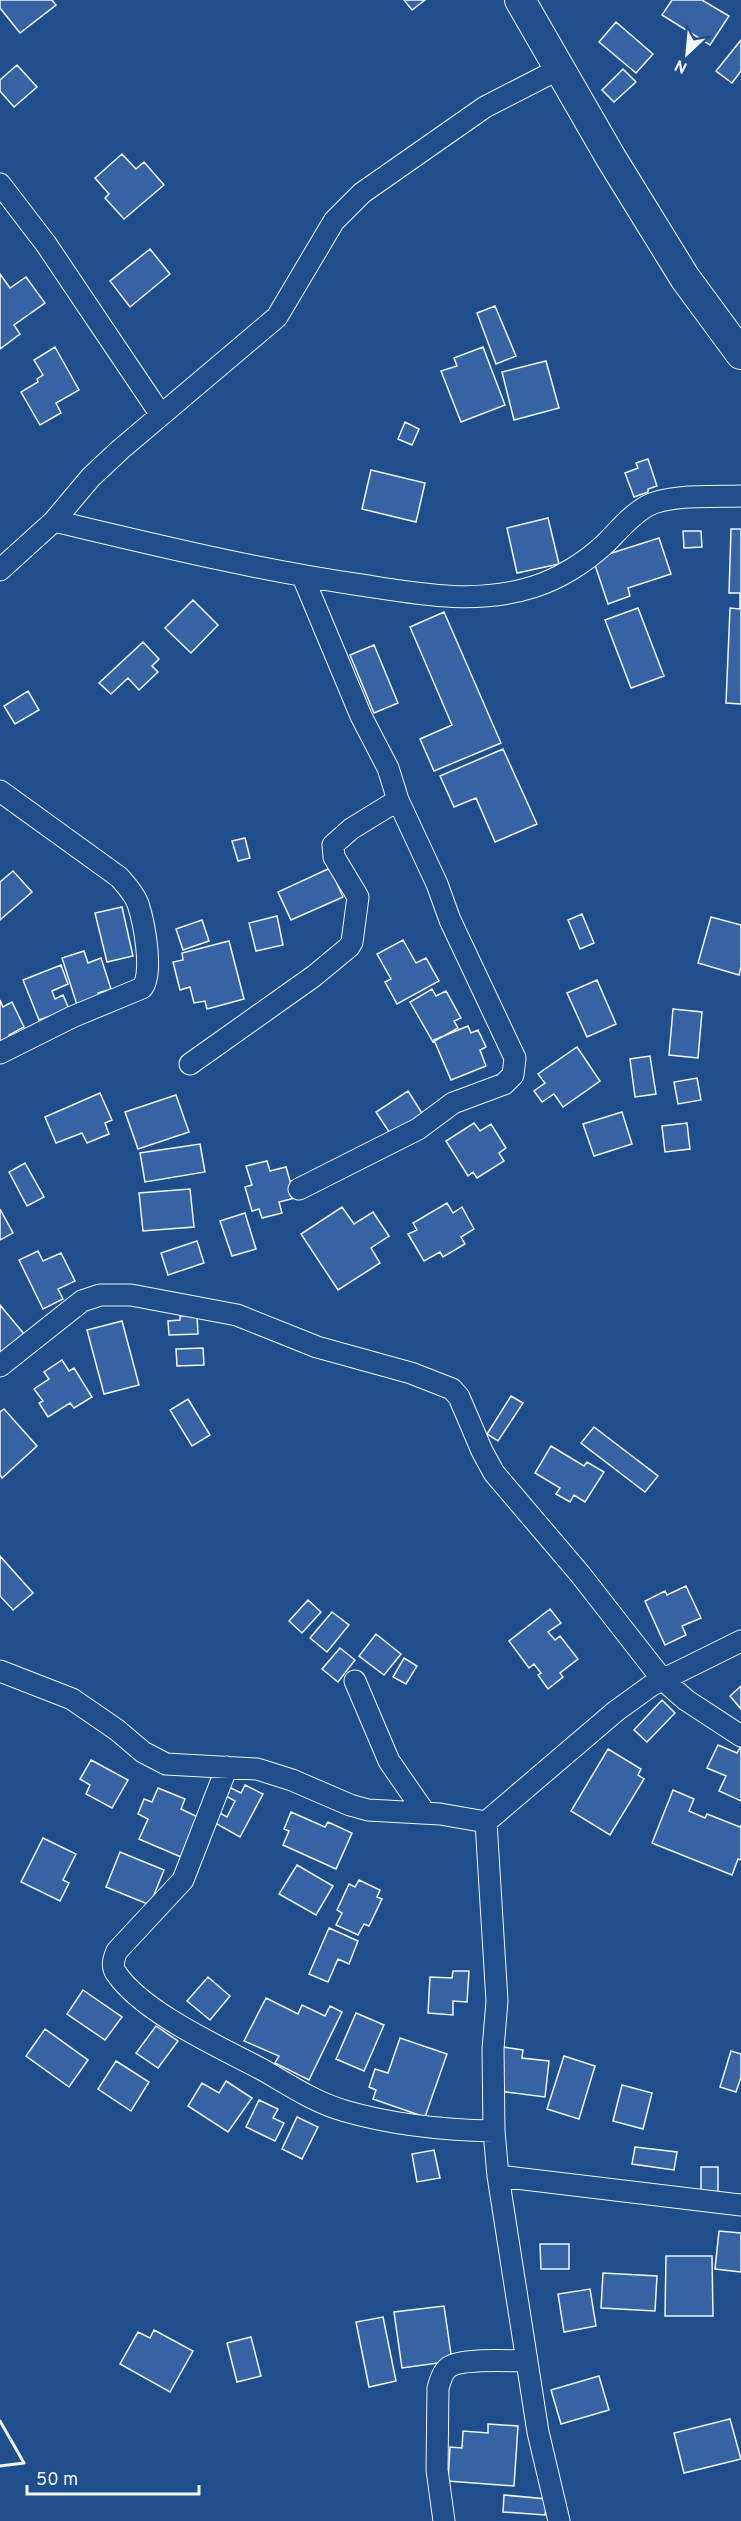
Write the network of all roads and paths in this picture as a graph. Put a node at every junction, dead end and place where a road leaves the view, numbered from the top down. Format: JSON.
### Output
{"nodes":[{"id":1,"x":519,"y":0,"type":"edge"},
{"id":2,"x":559,"y":69,"type":"junction"},
{"id":3,"x":0,"y":183,"type":"edge"},
{"id":4,"x":741,"y":354,"type":"edge"},
{"id":5,"x":161,"y":415,"type":"junction"},
{"id":6,"x":741,"y":496,"type":"edge"},
{"id":7,"x":54,"y":521,"type":"junction"},
{"id":8,"x":0,"y":570,"type":"edge"},
{"id":9,"x":303,"y":577,"type":"junction"},
{"id":10,"x":3,"y":798,"type":"edge"},
{"id":11,"x":398,"y":800,"type":"junction"},
{"id":12,"x":0,"y":1053,"type":"edge"},
{"id":13,"x":190,"y":1064,"type":"dead end"},
{"id":14,"x":298,"y":1189,"type":"dead end"},
{"id":15,"x":0,"y":1366,"type":"edge"},
{"id":16,"x":741,"y":1641,"type":"edge"},
{"id":17,"x":0,"y":1671,"type":"edge"},
{"id":18,"x":662,"y":1680,"type":"junction"},
{"id":19,"x":355,"y":1681,"type":"dead end"},
{"id":20,"x":741,"y":1736,"type":"edge"},
{"id":21,"x":227,"y":1767,"type":"junction"},
{"id":22,"x":426,"y":1813,"type":"junction"},
{"id":23,"x":486,"y":1822,"type":"junction"},
{"id":24,"x":494,"y":2131,"type":"junction"},
{"id":25,"x":498,"y":2176,"type":"junction"},
{"id":26,"x":741,"y":2205,"type":"edge"},
{"id":27,"x":526,"y":2361,"type":"junction"},
{"id":28,"x":444,"y":2521,"type":"edge"},
{"id":29,"x":559,"y":2521,"type":"edge"}],
"edges":[{"from":1,"to":2,"type":"street"},
{"from":2,"to":4,"type":"street"},
{"from":2,"to":5,"type":"street"},
{"from":3,"to":5,"type":"street"},
{"from":5,"to":7,"type":"street"},
{"from":6,"to":9,"type":"street"},
{"from":7,"to":8,"type":"street"},
{"from":7,"to":9,"type":"street"},
{"from":9,"to":11,"type":"street"},
{"from":10,"to":12,"type":"street"},
{"from":11,"to":13,"type":"street"},
{"from":11,"to":14,"type":"street"},
{"from":15,"to":18,"type":"street"},
{"from":16,"to":18,"type":"street"},
{"from":17,"to":21,"type":"street"},
{"from":18,"to":20,"type":"street"},
{"from":18,"to":23,"type":"street"},
{"from":19,"to":22,"type":"street"},
{"from":21,"to":22,"type":"street"},
{"from":21,"to":24,"type":"street"},
{"from":22,"to":23,"type":"street"},
{"from":23,"to":24,"type":"street"},
{"from":24,"to":25,"type":"street"},
{"from":25,"to":26,"type":"street"},
{"from":25,"to":27,"type":"street"},
{"from":27,"to":28,"type":"street"},
{"from":27,"to":29,"type":"street"}]}
